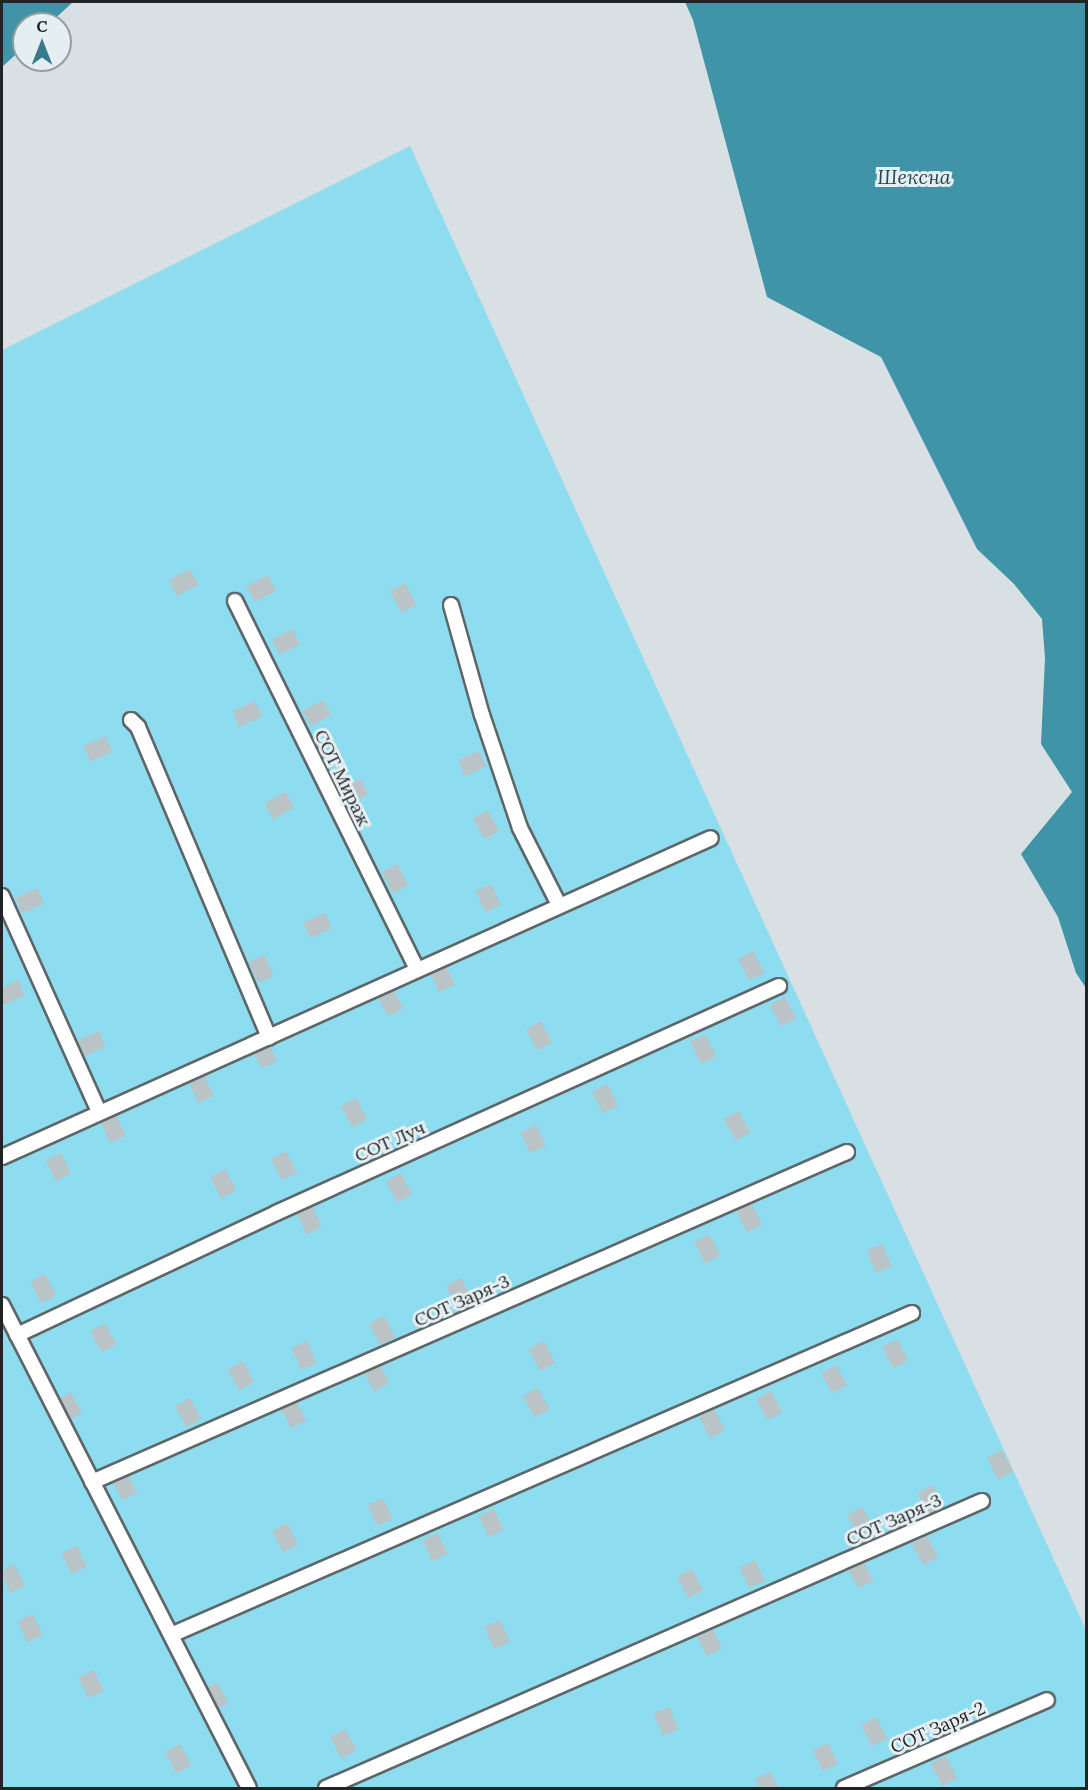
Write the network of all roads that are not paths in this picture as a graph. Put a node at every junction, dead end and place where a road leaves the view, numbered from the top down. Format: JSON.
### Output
{"nodes":[{"id":1,"x":235,"y":601,"type":"dead end"},
{"id":2,"x":451,"y":605,"type":"dead end"},
{"id":3,"x":131,"y":720,"type":"dead end"},
{"id":4,"x":711,"y":838,"type":"dead end"},
{"id":5,"x":2,"y":896,"type":"edge"},
{"id":6,"x":559,"y":905,"type":"junction"},
{"id":7,"x":417,"y":970,"type":"junction"},
{"id":8,"x":779,"y":986,"type":"dead end"},
{"id":9,"x":269,"y":1037,"type":"junction"},
{"id":10,"x":99,"y":1112,"type":"junction"},
{"id":11,"x":847,"y":1152,"type":"dead end"},
{"id":12,"x":2,"y":1157,"type":"edge"},
{"id":13,"x":2,"y":1305,"type":"edge"},
{"id":14,"x":912,"y":1313,"type":"dead end"},
{"id":15,"x":17,"y":1335,"type":"junction"},
{"id":16,"x":93,"y":1482,"type":"junction"},
{"id":17,"x":982,"y":1501,"type":"dead end"},
{"id":18,"x":171,"y":1635,"type":"junction"},
{"id":19,"x":1047,"y":1700,"type":"dead end"},
{"id":20,"x":249,"y":1788,"type":"edge"},
{"id":21,"x":326,"y":1788,"type":"edge"},
{"id":22,"x":844,"y":1788,"type":"edge"}],
"edges":[{"from":1,"to":7,"type":"street","name":"СОТ Мираж"},
{"from":2,"to":6,"type":"street"},
{"from":3,"to":9,"type":"street"},
{"from":4,"to":6,"type":"street"},
{"from":5,"to":10,"type":"street"},
{"from":6,"to":7,"type":"street"},
{"from":7,"to":9,"type":"street"},
{"from":8,"to":15,"type":"street","name":"СОТ Луч"},
{"from":9,"to":10,"type":"street"},
{"from":10,"to":12,"type":"street"},
{"from":11,"to":16,"type":"street","name":"СОТ Заря-3"},
{"from":13,"to":15,"type":"street"},
{"from":14,"to":18,"type":"street"},
{"from":15,"to":16,"type":"street"},
{"from":16,"to":18,"type":"street"},
{"from":17,"to":21,"type":"street","name":"СОТ Заря-3"},
{"from":18,"to":20,"type":"street"},
{"from":19,"to":22,"type":"street","name":"СОТ Заря-2"}]}
